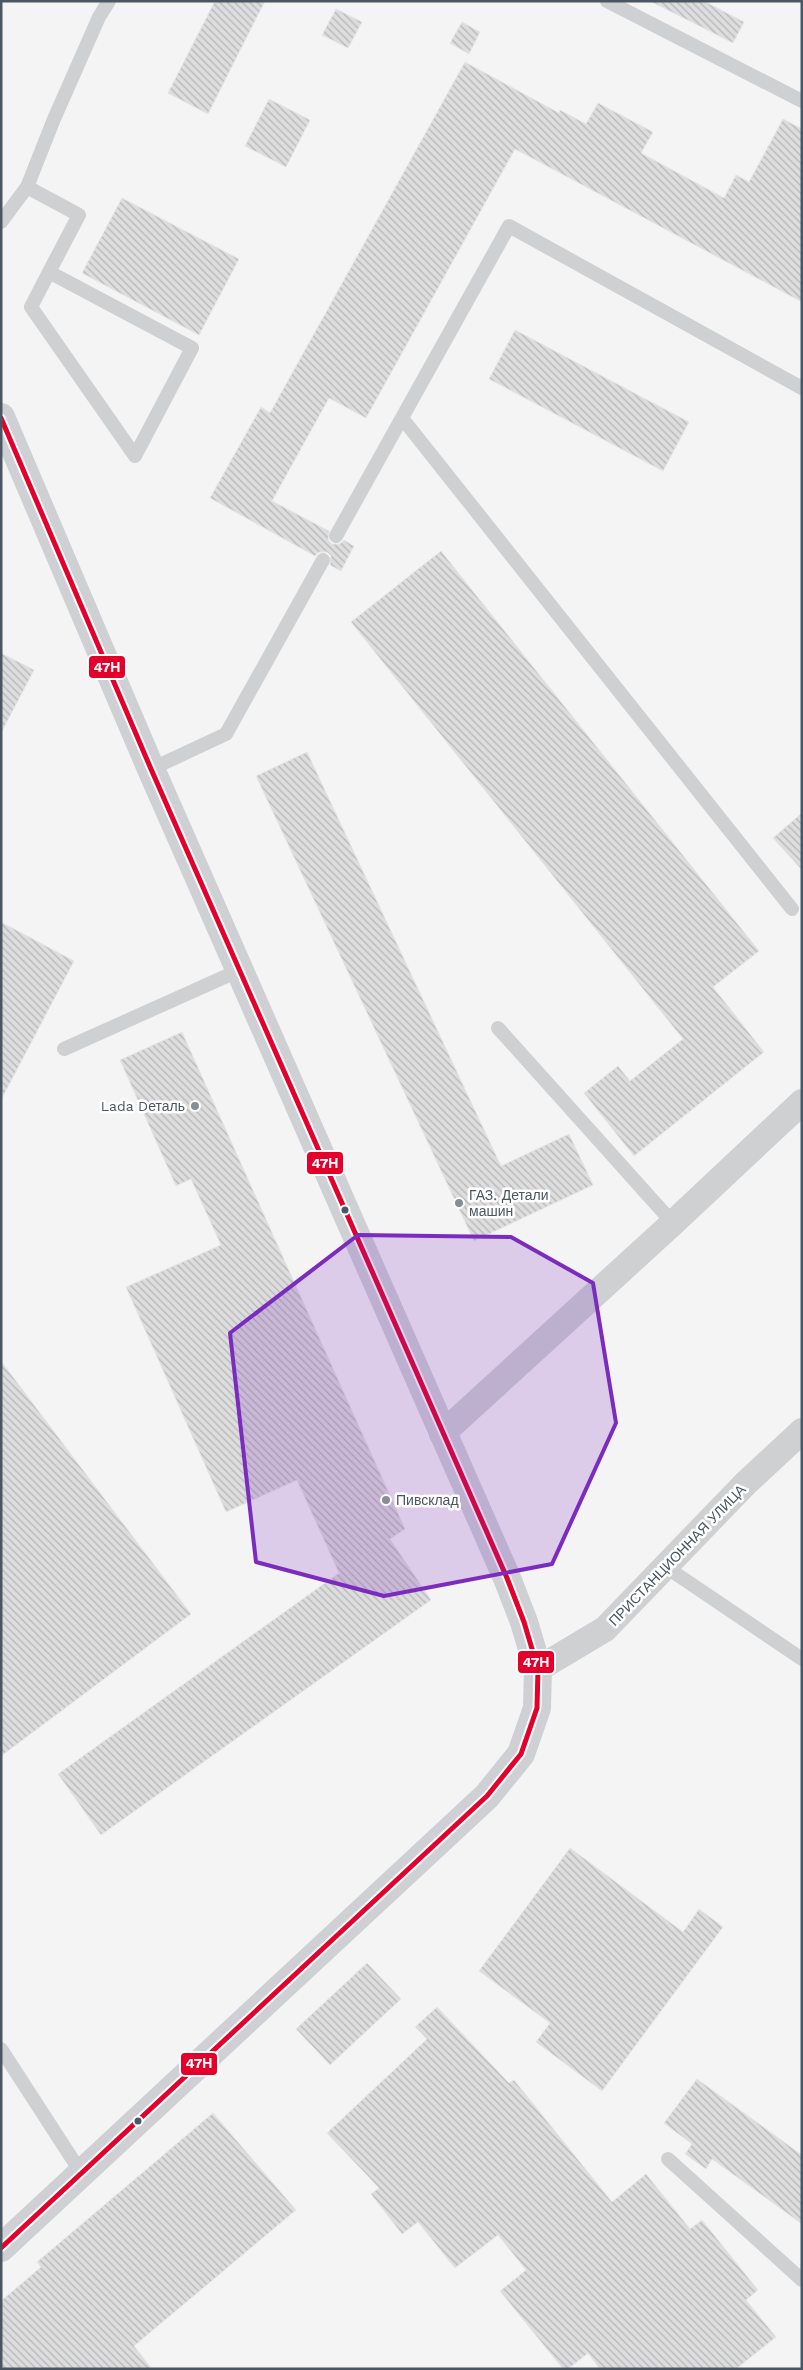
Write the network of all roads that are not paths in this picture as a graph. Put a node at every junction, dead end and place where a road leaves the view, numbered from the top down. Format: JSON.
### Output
{"nodes":[{"id":1,"x":109,"y":1,"type":"edge"},
{"id":2,"x":607,"y":1,"type":"edge"},
{"id":3,"x":802,"y":101,"type":"edge"},
{"id":4,"x":27,"y":187,"type":"junction"},
{"id":5,"x":1,"y":222,"type":"edge"},
{"id":6,"x":49,"y":272,"type":"junction"},
{"id":7,"x":802,"y":388,"type":"edge"},
{"id":8,"x":1,"y":417,"type":"edge"},
{"id":9,"x":402,"y":418,"type":"junction"},
{"id":10,"x":336,"y":536,"type":"dead end"},
{"id":11,"x":323,"y":560,"type":"dead end"},
{"id":12,"x":151,"y":769,"type":"junction"},
{"id":13,"x":792,"y":909,"type":"dead end"},
{"id":14,"x":240,"y":970,"type":"junction"},
{"id":15,"x":498,"y":1028,"type":"dead end"},
{"id":16,"x":64,"y":1049,"type":"dead end"},
{"id":17,"x":802,"y":1102,"type":"edge"},
{"id":18,"x":673,"y":1223,"type":"junction"},
{"id":19,"x":802,"y":1431,"type":"edge"},
{"id":20,"x":442,"y":1434,"type":"junction"},
{"id":21,"x":666,"y":1567,"type":"junction"},
{"id":22,"x":802,"y":1659,"type":"edge"},
{"id":23,"x":538,"y":1669,"type":"junction"},
{"id":24,"x":1,"y":2049,"type":"edge"},
{"id":25,"x":668,"y":2159,"type":"dead end"},
{"id":26,"x":82,"y":2174,"type":"junction"},
{"id":27,"x":1,"y":2248,"type":"edge"},
{"id":28,"x":802,"y":2280,"type":"edge"}],
"edges":[{"from":1,"to":4,"type":"lane"},
{"from":2,"to":3,"type":"lane"},
{"from":4,"to":5,"type":"lane"},
{"from":4,"to":6,"type":"lane"},
{"from":6,"to":6,"type":"lane"},
{"from":7,"to":9,"type":"lane"},
{"from":8,"to":12,"type":"main road"},
{"from":9,"to":10,"type":"lane"},
{"from":9,"to":13,"type":"lane"},
{"from":11,"to":12,"type":"lane"},
{"from":12,"to":14,"type":"main road"},
{"from":14,"to":16,"type":"lane"},
{"from":14,"to":20,"type":"main road"},
{"from":15,"to":18,"type":"lane"},
{"from":17,"to":18,"type":"street"},
{"from":18,"to":20,"type":"street"},
{"from":19,"to":21,"type":"street","name":"ПРИСТАНЦИОННАЯ УЛИЦА"},
{"from":20,"to":23,"type":"main road"},
{"from":21,"to":22,"type":"lane"},
{"from":21,"to":23,"type":"street","name":"ПРИСТАНЦИОННАЯ УЛИЦА"},
{"from":23,"to":26,"type":"main road"},
{"from":24,"to":26,"type":"lane"},
{"from":25,"to":28,"type":"lane"},
{"from":26,"to":27,"type":"main road"}]}
